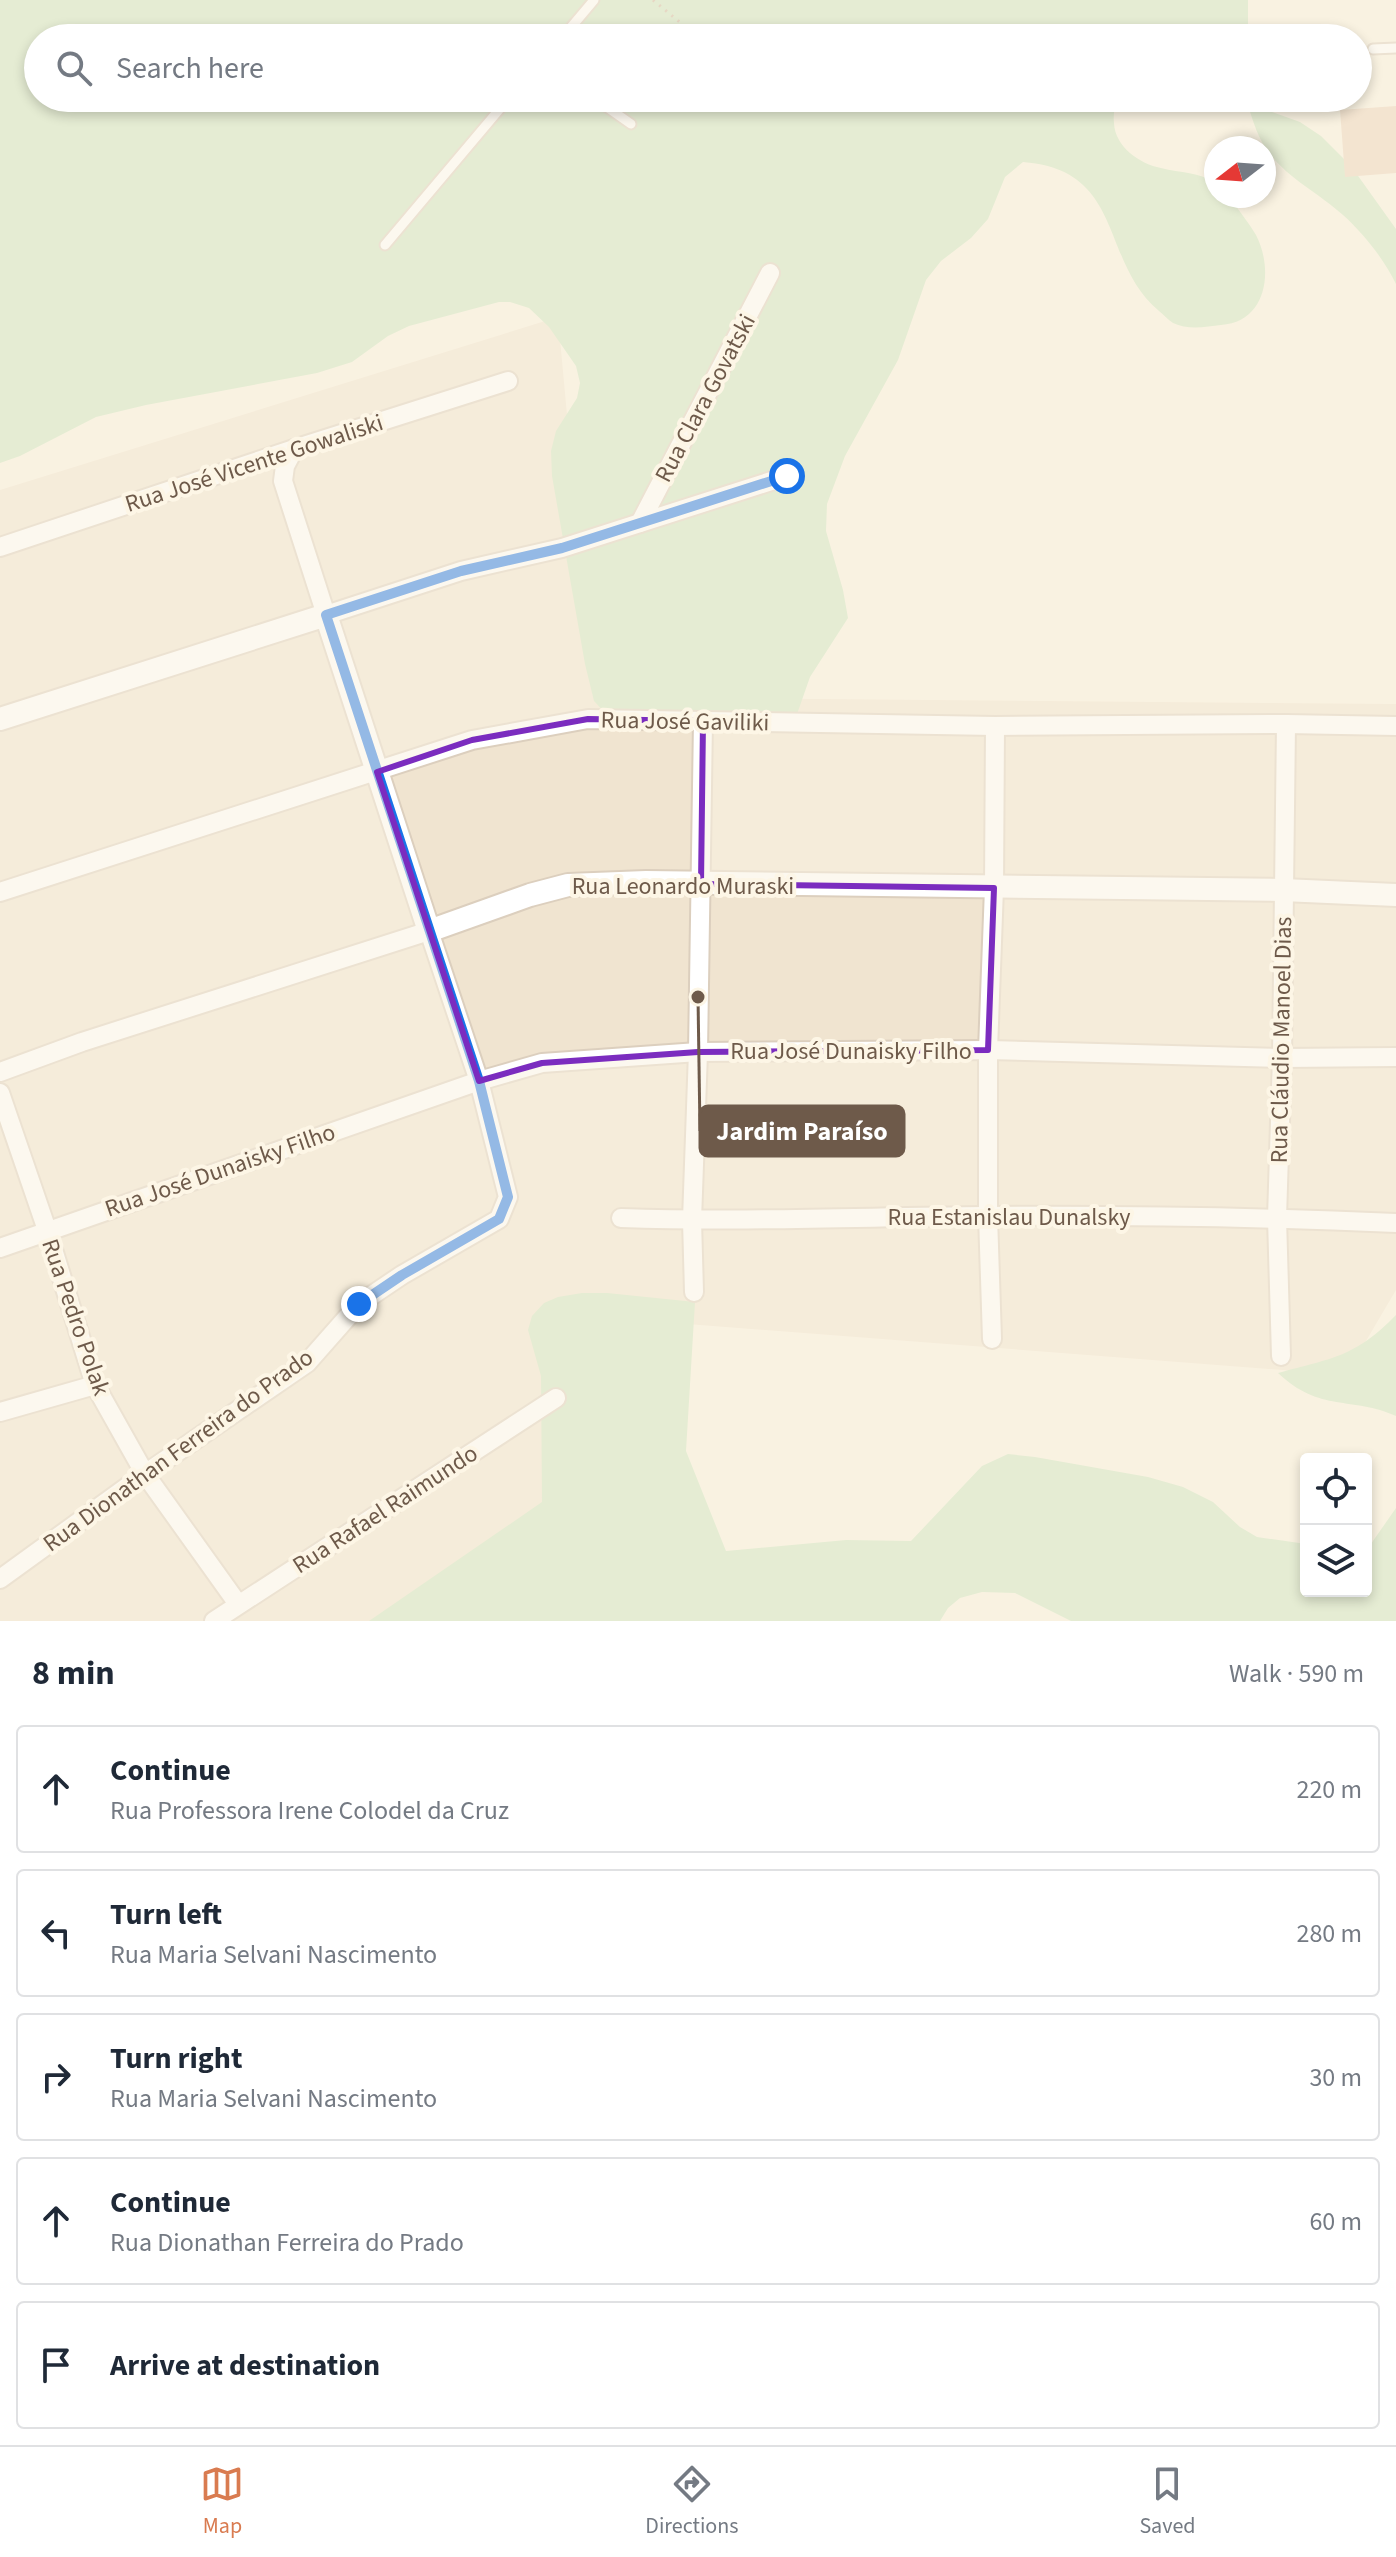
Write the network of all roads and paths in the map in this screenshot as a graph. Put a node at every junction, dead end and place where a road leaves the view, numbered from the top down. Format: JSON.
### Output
{"nodes":[{"id":1,"x":594,"y":0,"type":"edge"},
{"id":2,"x":653,"y":0,"type":"edge"},
{"id":3,"x":574,"y":24,"type":"edge"},
{"id":4,"x":682,"y":24,"type":"edge"},
{"id":5,"x":1396,"y":48,"type":"edge"},
{"id":6,"x":1373,"y":49,"type":"dead end"},
{"id":7,"x":497,"y":112,"type":"edge"},
{"id":8,"x":614,"y":112,"type":"edge"},
{"id":9,"x":631,"y":124,"type":"dead end"},
{"id":10,"x":385,"y":245,"type":"dead end"},
{"id":11,"x":770,"y":273,"type":"dead end"},
{"id":12,"x":508,"y":381,"type":"dead end"},
{"id":13,"x":294,"y":449,"type":"junction"},
{"id":14,"x":787,"y":476,"type":"dead end"},
{"id":15,"x":640,"y":523,"type":"junction"},
{"id":16,"x":0,"y":547,"type":"edge"},
{"id":17,"x":326,"y":615,"type":"junction"},
{"id":18,"x":0,"y":719,"type":"edge"},
{"id":19,"x":703,"y":721,"type":"junction"},
{"id":20,"x":1286,"y":724,"type":"junction"},
{"id":21,"x":995,"y":726,"type":"junction"},
{"id":22,"x":1396,"y":726,"type":"edge"},
{"id":23,"x":377,"y":772,"type":"junction"},
{"id":24,"x":701,"y":884,"type":"junction"},
{"id":25,"x":994,"y":888,"type":"junction"},
{"id":26,"x":1283,"y":890,"type":"junction"},
{"id":27,"x":0,"y":892,"type":"edge"},
{"id":28,"x":1396,"y":895,"type":"edge"},
{"id":29,"x":429,"y":931,"type":"junction"},
{"id":30,"x":988,"y":1050,"type":"junction"},
{"id":31,"x":698,"y":1052,"type":"junction"},
{"id":32,"x":1396,"y":1057,"type":"edge"},
{"id":33,"x":1282,"y":1058,"type":"junction"},
{"id":34,"x":0,"y":1072,"type":"edge"},
{"id":35,"x":479,"y":1081,"type":"junction"},
{"id":36,"x":0,"y":1093,"type":"edge"},
{"id":37,"x":988,"y":1216,"type":"junction"},
{"id":38,"x":621,"y":1218,"type":"dead end"},
{"id":39,"x":1277,"y":1218,"type":"junction"},
{"id":40,"x":692,"y":1220,"type":"junction"},
{"id":41,"x":1396,"y":1223,"type":"edge"},
{"id":42,"x":47,"y":1230,"type":"junction"},
{"id":43,"x":0,"y":1248,"type":"edge"},
{"id":44,"x":694,"y":1292,"type":"dead end"},
{"id":45,"x":992,"y":1339,"type":"dead end"},
{"id":46,"x":1281,"y":1356,"type":"dead end"},
{"id":47,"x":95,"y":1385,"type":"junction"},
{"id":48,"x":556,"y":1398,"type":"dead end"},
{"id":49,"x":0,"y":1412,"type":"edge"},
{"id":50,"x":145,"y":1474,"type":"junction"},
{"id":51,"x":0,"y":1579,"type":"edge"},
{"id":52,"x":238,"y":1604,"type":"junction"},
{"id":53,"x":214,"y":1621,"type":"edge"}],
"edges":[{"from":1,"to":3,"type":"lane"},
{"from":2,"to":4,"type":"path"},
{"from":5,"to":6,"type":"lane"},
{"from":7,"to":10,"type":"lane"},
{"from":8,"to":9,"type":"lane"},
{"from":11,"to":15,"type":"street","name":"Rua Clara Govatski"},
{"from":12,"to":13,"type":"street","name":"Rua José Vicente Gowaliski"},
{"from":13,"to":16,"type":"street","name":"Rua José Vicente Gowaliski"},
{"from":13,"to":17,"type":"street"},
{"from":14,"to":15,"type":"street"},
{"from":15,"to":17,"type":"street"},
{"from":17,"to":18,"type":"street"},
{"from":17,"to":23,"type":"street"},
{"from":19,"to":21,"type":"street","name":"Rua José Gaviliki"},
{"from":19,"to":23,"type":"street","name":"Rua José Gaviliki"},
{"from":19,"to":24,"type":"street"},
{"from":20,"to":21,"type":"street","name":"Rua José Gaviliki"},
{"from":20,"to":22,"type":"street","name":"Rua José Gaviliki"},
{"from":20,"to":26,"type":"street","name":"Rua Cláudio Manoel Dias"},
{"from":21,"to":25,"type":"street"},
{"from":23,"to":27,"type":"street","name":"Rua José Gaviliki"},
{"from":23,"to":29,"type":"street"},
{"from":24,"to":25,"type":"street","name":"Rua Leonardo Muraski"},
{"from":24,"to":29,"type":"street","name":"Rua Leonardo Muraski"},
{"from":24,"to":31,"type":"street"},
{"from":25,"to":26,"type":"street","name":"Rua Leonardo Muraski"},
{"from":25,"to":30,"type":"street"},
{"from":26,"to":28,"type":"street","name":"Rua Leonardo Muraski"},
{"from":26,"to":33,"type":"street","name":"Rua Cláudio Manoel Dias"},
{"from":29,"to":34,"type":"street","name":"Rua Leonardo Muraski"},
{"from":29,"to":35,"type":"street","name":"Rua Dionathan Ferreira do Prado"},
{"from":30,"to":31,"type":"street","name":"Rua José Dunaisky Filho"},
{"from":30,"to":33,"type":"street","name":"Rua José Dunaisky Filho"},
{"from":30,"to":37,"type":"street"},
{"from":31,"to":35,"type":"street","name":"Rua José Dunaisky Filho"},
{"from":31,"to":40,"type":"street"},
{"from":32,"to":33,"type":"street","name":"Rua José Dunaisky Filho"},
{"from":33,"to":39,"type":"street","name":"Rua Cláudio Manoel Dias"},
{"from":35,"to":42,"type":"street","name":"Rua José Dunaisky Filho"},
{"from":35,"to":50,"type":"street","name":"Rua Dionathan Ferreira do Prado"},
{"from":36,"to":42,"type":"street","name":"Rua Pedro Polak"},
{"from":37,"to":39,"type":"street","name":"Rua Estanislau Dunalsky"},
{"from":37,"to":40,"type":"street","name":"Rua Estanislau Dunalsky"},
{"from":37,"to":45,"type":"street"},
{"from":38,"to":40,"type":"street","name":"Rua Estanislau Dunalsky"},
{"from":39,"to":41,"type":"street","name":"Rua Estanislau Dunalsky"},
{"from":39,"to":46,"type":"street","name":"Rua Cláudio Manoel Dias"},
{"from":40,"to":44,"type":"street"},
{"from":42,"to":43,"type":"street","name":"Rua José Dunaisky Filho"},
{"from":42,"to":47,"type":"street","name":"Rua Pedro Polak"},
{"from":47,"to":49,"type":"street"},
{"from":47,"to":50,"type":"street","name":"Rua Pedro Polak"},
{"from":48,"to":52,"type":"street","name":"Rua Rafael Raimundo"},
{"from":50,"to":51,"type":"street","name":"Rua Dionathan Ferreira do Prado"},
{"from":50,"to":52,"type":"street","name":"Rua Pedro Polak"},
{"from":52,"to":53,"type":"street","name":"Rua Rafael Raimundo"}]}
